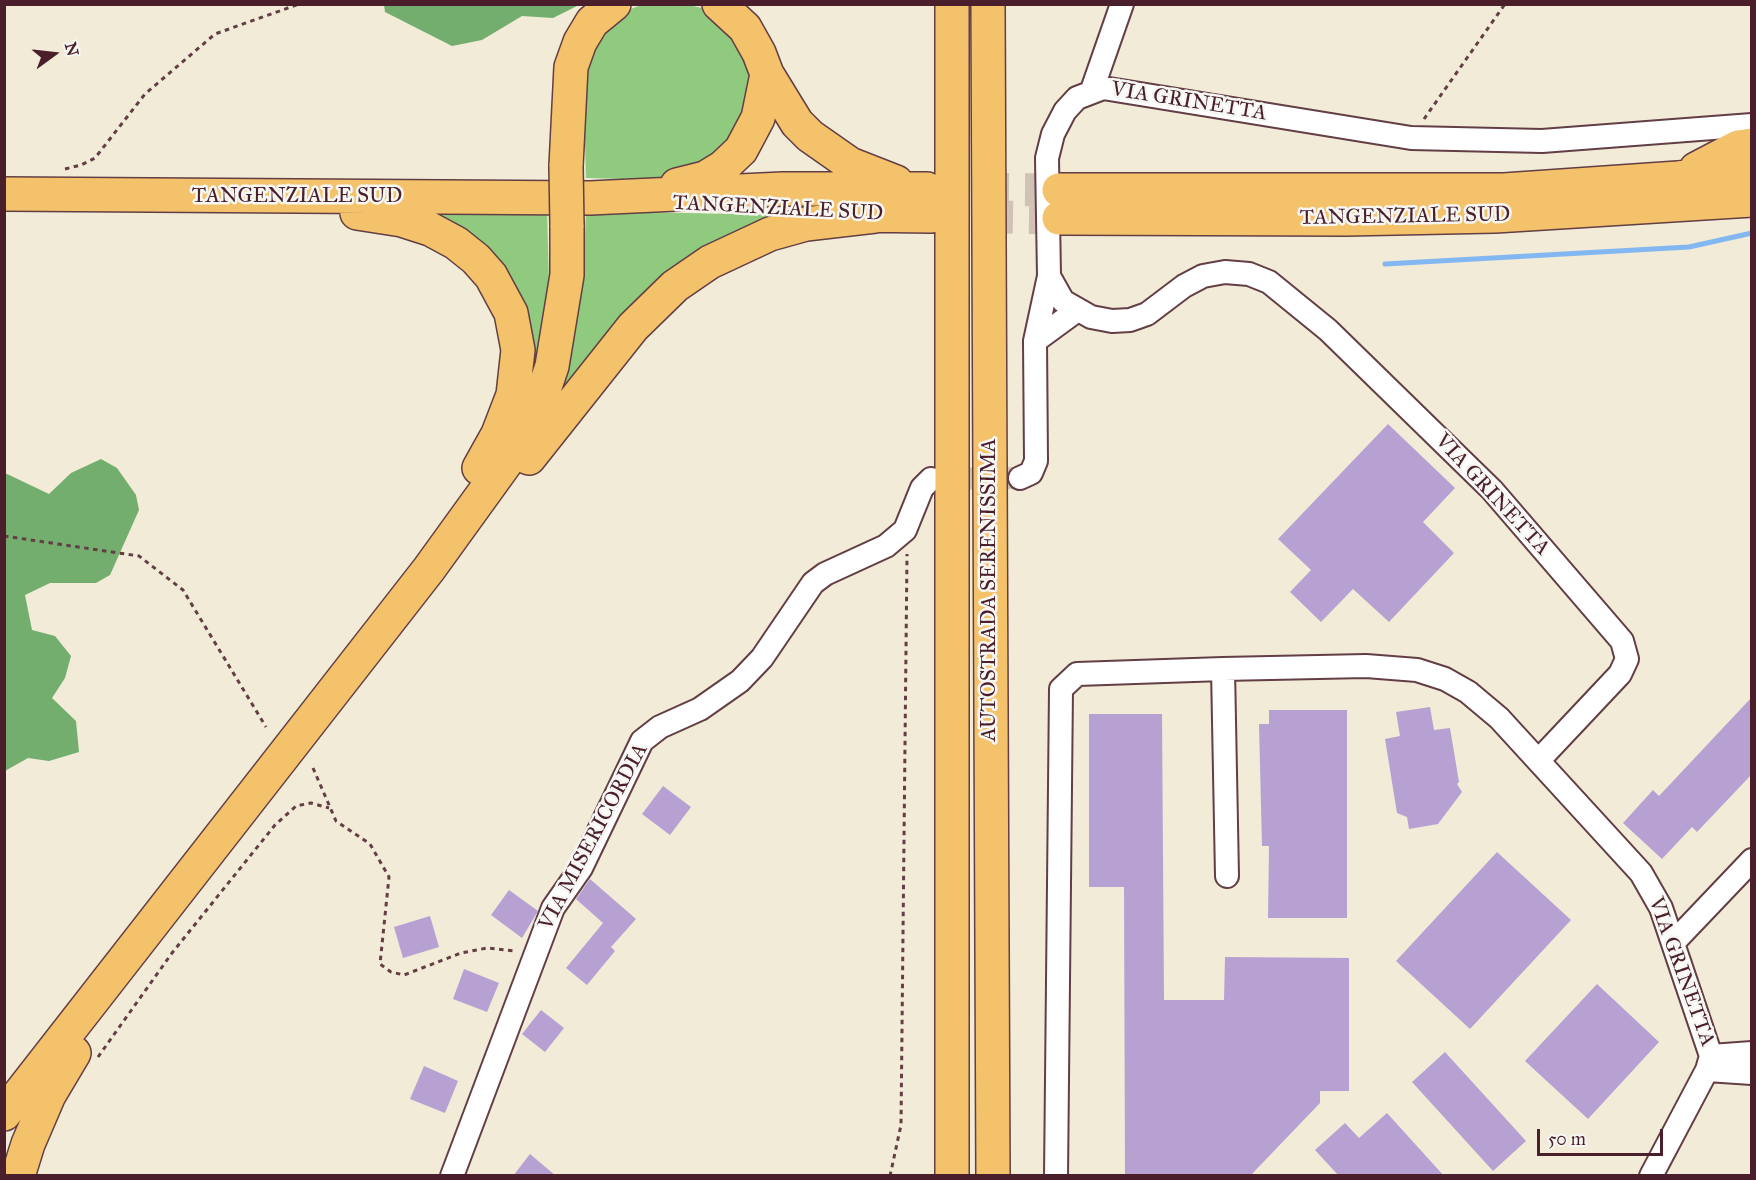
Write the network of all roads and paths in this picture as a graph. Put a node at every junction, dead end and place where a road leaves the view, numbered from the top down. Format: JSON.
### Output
{"nodes":[{"id":1,"x":299,"y":4,"type":"edge"},
{"id":2,"x":614,"y":4,"type":"edge"},
{"id":3,"x":719,"y":4,"type":"edge"},
{"id":4,"x":951,"y":4,"type":"edge"},
{"id":5,"x":988,"y":4,"type":"edge"},
{"id":6,"x":1122,"y":4,"type":"edge"},
{"id":7,"x":1505,"y":4,"type":"edge"},
{"id":8,"x":767,"y":74,"type":"junction"},
{"id":9,"x":1092,"y":90,"type":"junction"},
{"id":10,"x":1752,"y":125,"type":"edge"},
{"id":11,"x":1411,"y":138,"type":"junction"},
{"id":12,"x":1752,"y":145,"type":"edge"},
{"id":13,"x":1752,"y":159,"type":"edge"},
{"id":14,"x":1752,"y":169,"type":"edge"},
{"id":15,"x":55,"y":171,"type":"dead end"},
{"id":16,"x":1678,"y":178,"type":"junction"},
{"id":17,"x":4,"y":194,"type":"edge"},
{"id":18,"x":191,"y":196,"type":"junction"},
{"id":19,"x":590,"y":198,"type":"junction"},
{"id":20,"x":1752,"y":200,"type":"edge"},
{"id":21,"x":929,"y":202,"type":"junction"},
{"id":22,"x":1642,"y":209,"type":"junction"},
{"id":23,"x":1752,"y":214,"type":"edge"},
{"id":24,"x":875,"y":216,"type":"junction"},
{"id":25,"x":1049,"y":276,"type":"junction"},
{"id":26,"x":1076,"y":311,"type":"junction"},
{"id":27,"x":1035,"y":341,"type":"junction"},
{"id":28,"x":1020,"y":478,"type":"dead end"},
{"id":29,"x":931,"y":479,"type":"dead end"},
{"id":30,"x":4,"y":536,"type":"edge"},
{"id":31,"x":900,"y":536,"type":"junction"},
{"id":32,"x":429,"y":569,"type":"junction"},
{"id":33,"x":1223,"y":669,"type":"junction"},
{"id":34,"x":266,"y":727,"type":"dead end"},
{"id":35,"x":1539,"y":760,"type":"junction"},
{"id":36,"x":313,"y":768,"type":"dead end"},
{"id":37,"x":329,"y":808,"type":"junction"},
{"id":38,"x":205,"y":855,"type":"junction"},
{"id":39,"x":1752,"y":860,"type":"edge"},
{"id":40,"x":1227,"y":876,"type":"dead end"},
{"id":41,"x":1673,"y":943,"type":"junction"},
{"id":42,"x":536,"y":952,"type":"junction"},
{"id":43,"x":1752,"y":1053,"type":"edge"},
{"id":44,"x":96,"y":1061,"type":"dead end"},
{"id":45,"x":1709,"y":1063,"type":"junction"},
{"id":46,"x":1752,"y":1073,"type":"edge"},
{"id":47,"x":4,"y":1114,"type":"edge"},
{"id":48,"x":18,"y":1176,"type":"edge"},
{"id":49,"x":452,"y":1176,"type":"edge"},
{"id":50,"x":890,"y":1176,"type":"edge"},
{"id":51,"x":952,"y":1176,"type":"edge"},
{"id":52,"x":993,"y":1176,"type":"edge"},
{"id":53,"x":1056,"y":1176,"type":"edge"},
{"id":54,"x":1651,"y":1176,"type":"edge"}],
"edges":[{"from":1,"to":15,"type":"path"},
{"from":2,"to":32,"type":"highway","bridge":true},
{"from":3,"to":8,"type":"highway"},
{"from":4,"to":51,"type":"highway","name":"AUTOSTRADA SERENISSIMA"},
{"from":5,"to":52,"type":"highway","name":"AUTOSTRADA SERENISSIMA"},
{"from":6,"to":9,"type":"street"},
{"from":7,"to":11,"type":"path"},
{"from":8,"to":19,"type":"highway"},
{"from":8,"to":21,"type":"highway"},
{"from":9,"to":11,"type":"street","name":"VIA GRINETTA"},
{"from":9,"to":25,"type":"street","name":"VIA GRINETTA"},
{"from":10,"to":11,"type":"street","name":"VIA GRINETTA"},
{"from":12,"to":16,"type":"highway"},
{"from":13,"to":16,"type":"street"},
{"from":14,"to":16,"type":"highway","name":"TANGENZIALE SUD"},
{"from":16,"to":22,"type":"highway","name":"TANGENZIALE SUD"},
{"from":17,"to":18,"type":"highway","name":"TANGENZIALE SUD"},
{"from":18,"to":19,"type":"highway","name":"TANGENZIALE SUD"},
{"from":18,"to":32,"type":"highway"},
{"from":19,"to":21,"type":"highway","name":"TANGENZIALE SUD"},
{"from":19,"to":24,"type":"highway","name":"TANGENZIALE SUD"},
{"from":20,"to":22,"type":"highway","name":"TANGENZIALE SUD"},
{"from":21,"to":24,"type":"highway","name":"TANGENZIALE SUD"},
{"from":22,"to":23,"type":"street"},
{"from":24,"to":32,"type":"highway"},
{"from":25,"to":26,"type":"street","name":"VIA GRINETTA"},
{"from":25,"to":27,"type":"street"},
{"from":26,"to":27,"type":"street"},
{"from":26,"to":35,"type":"street","name":"VIA GRINETTA"},
{"from":27,"to":28,"type":"street"},
{"from":29,"to":31,"type":"street","name":"VIA MISERICORDIA"},
{"from":30,"to":34,"type":"path"},
{"from":31,"to":42,"type":"street","name":"VIA MISERICORDIA"},
{"from":31,"to":50,"type":"path"},
{"from":32,"to":38,"type":"highway"},
{"from":33,"to":35,"type":"street","name":"VIA GRINETTA"},
{"from":33,"to":40,"type":"street"},
{"from":33,"to":53,"type":"street","name":"VIA GRINETTA"},
{"from":35,"to":41,"type":"street","name":"VIA GRINETTA"},
{"from":36,"to":37,"type":"path"},
{"from":37,"to":42,"type":"path"},
{"from":37,"to":44,"type":"path"},
{"from":38,"to":47,"type":"highway"},
{"from":38,"to":48,"type":"highway"},
{"from":39,"to":41,"type":"street"},
{"from":41,"to":45,"type":"street","name":"VIA GRINETTA"},
{"from":42,"to":49,"type":"street","name":"VIA MISERICORDIA"},
{"from":43,"to":45,"type":"street"},
{"from":45,"to":46,"type":"street"},
{"from":45,"to":54,"type":"street","name":"VIA GRINETTA"}]}
